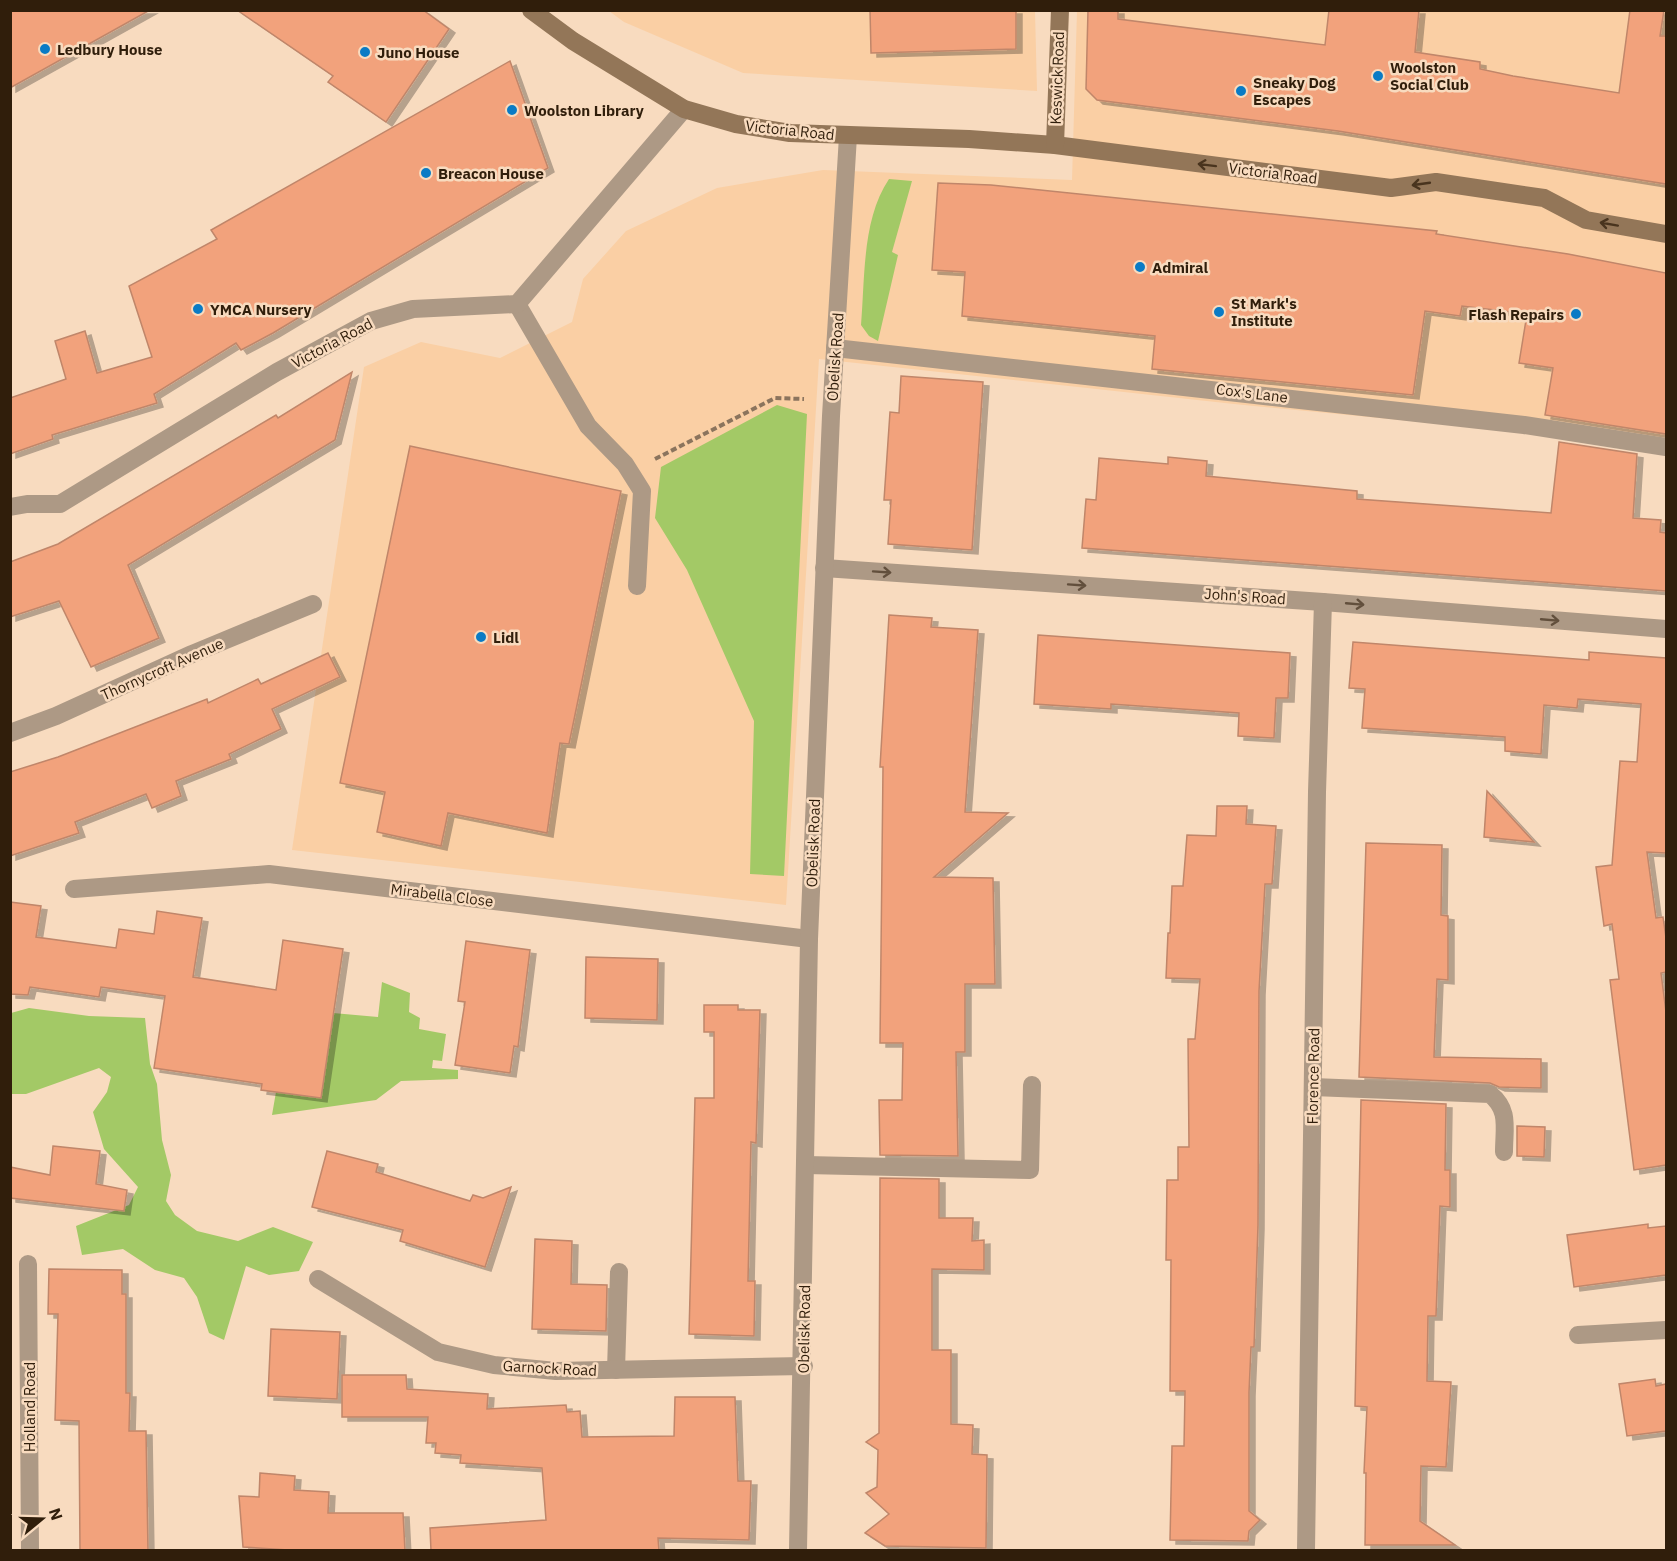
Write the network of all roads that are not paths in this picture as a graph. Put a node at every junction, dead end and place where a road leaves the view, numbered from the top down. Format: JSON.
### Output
{"nodes":[{"id":1,"x":531,"y":10,"type":"edge"},
{"id":2,"x":1060,"y":10,"type":"edge"},
{"id":3,"x":684,"y":109,"type":"junction"},
{"id":4,"x":848,"y":136,"type":"junction"},
{"id":5,"x":1055,"y":145,"type":"junction"},
{"id":6,"x":1666,"y":234,"type":"edge"},
{"id":7,"x":517,"y":304,"type":"junction"},
{"id":8,"x":836,"y":348,"type":"junction"},
{"id":9,"x":1666,"y":447,"type":"edge"},
{"id":10,"x":10,"y":507,"type":"edge"},
{"id":11,"x":824,"y":568,"type":"junction"},
{"id":12,"x":637,"y":586,"type":"dead end"},
{"id":13,"x":1323,"y":602,"type":"junction"},
{"id":14,"x":313,"y":604,"type":"dead end"},
{"id":15,"x":1666,"y":629,"type":"edge"},
{"id":16,"x":10,"y":733,"type":"edge"},
{"id":17,"x":74,"y":889,"type":"dead end"},
{"id":18,"x":808,"y":939,"type":"junction"},
{"id":19,"x":1032,"y":1085,"type":"dead end"},
{"id":20,"x":1313,"y":1087,"type":"junction"},
{"id":21,"x":1504,"y":1152,"type":"dead end"},
{"id":22,"x":806,"y":1165,"type":"junction"},
{"id":23,"x":28,"y":1264,"type":"dead end"},
{"id":24,"x":618,"y":1272,"type":"dead end"},
{"id":25,"x":318,"y":1279,"type":"dead end"},
{"id":26,"x":1666,"y":1330,"type":"edge"},
{"id":27,"x":1578,"y":1335,"type":"dead end"},
{"id":28,"x":804,"y":1366,"type":"junction"},
{"id":29,"x":616,"y":1370,"type":"junction"},
{"id":30,"x":30,"y":1551,"type":"edge"},
{"id":31,"x":798,"y":1551,"type":"edge"},
{"id":32,"x":1305,"y":1551,"type":"edge"}],
"edges":[{"from":1,"to":3,"type":"street","name":"Victoria Road"},
{"from":2,"to":5,"type":"street","name":"Keswick Road"},
{"from":3,"to":4,"type":"street","name":"Victoria Road"},
{"from":3,"to":7,"type":"street"},
{"from":4,"to":5,"type":"street","name":"Victoria Road"},
{"from":4,"to":8,"type":"street","name":"Obelisk Road"},
{"from":6,"to":5,"type":"street","name":"Victoria Road","one_way":true},
{"from":7,"to":10,"type":"street","name":"Victoria Road"},
{"from":7,"to":12,"type":"street"},
{"from":8,"to":9,"type":"street","name":"Cox's Lane"},
{"from":8,"to":11,"type":"street","name":"Obelisk Road"},
{"from":11,"to":13,"type":"street","name":"John's Road","one_way":true},
{"from":11,"to":18,"type":"street","name":"Obelisk Road"},
{"from":13,"to":15,"type":"street","name":"John's Road","one_way":true},
{"from":13,"to":20,"type":"street","name":"Florence Road"},
{"from":14,"to":16,"type":"street","name":"Thornycroft Avenue"},
{"from":17,"to":18,"type":"street","name":"Mirabella Close"},
{"from":18,"to":22,"type":"street","name":"Obelisk Road"},
{"from":19,"to":22,"type":"street"},
{"from":20,"to":21,"type":"street"},
{"from":20,"to":32,"type":"street","name":"Florence Road"},
{"from":22,"to":28,"type":"street","name":"Obelisk Road"},
{"from":23,"to":30,"type":"street","name":"Holland Road"},
{"from":24,"to":29,"type":"street"},
{"from":25,"to":29,"type":"street","name":"Garnock Road"},
{"from":26,"to":27,"type":"street"},
{"from":28,"to":29,"type":"street","name":"Garnock Road"},
{"from":28,"to":31,"type":"street","name":"Obelisk Road"}]}
